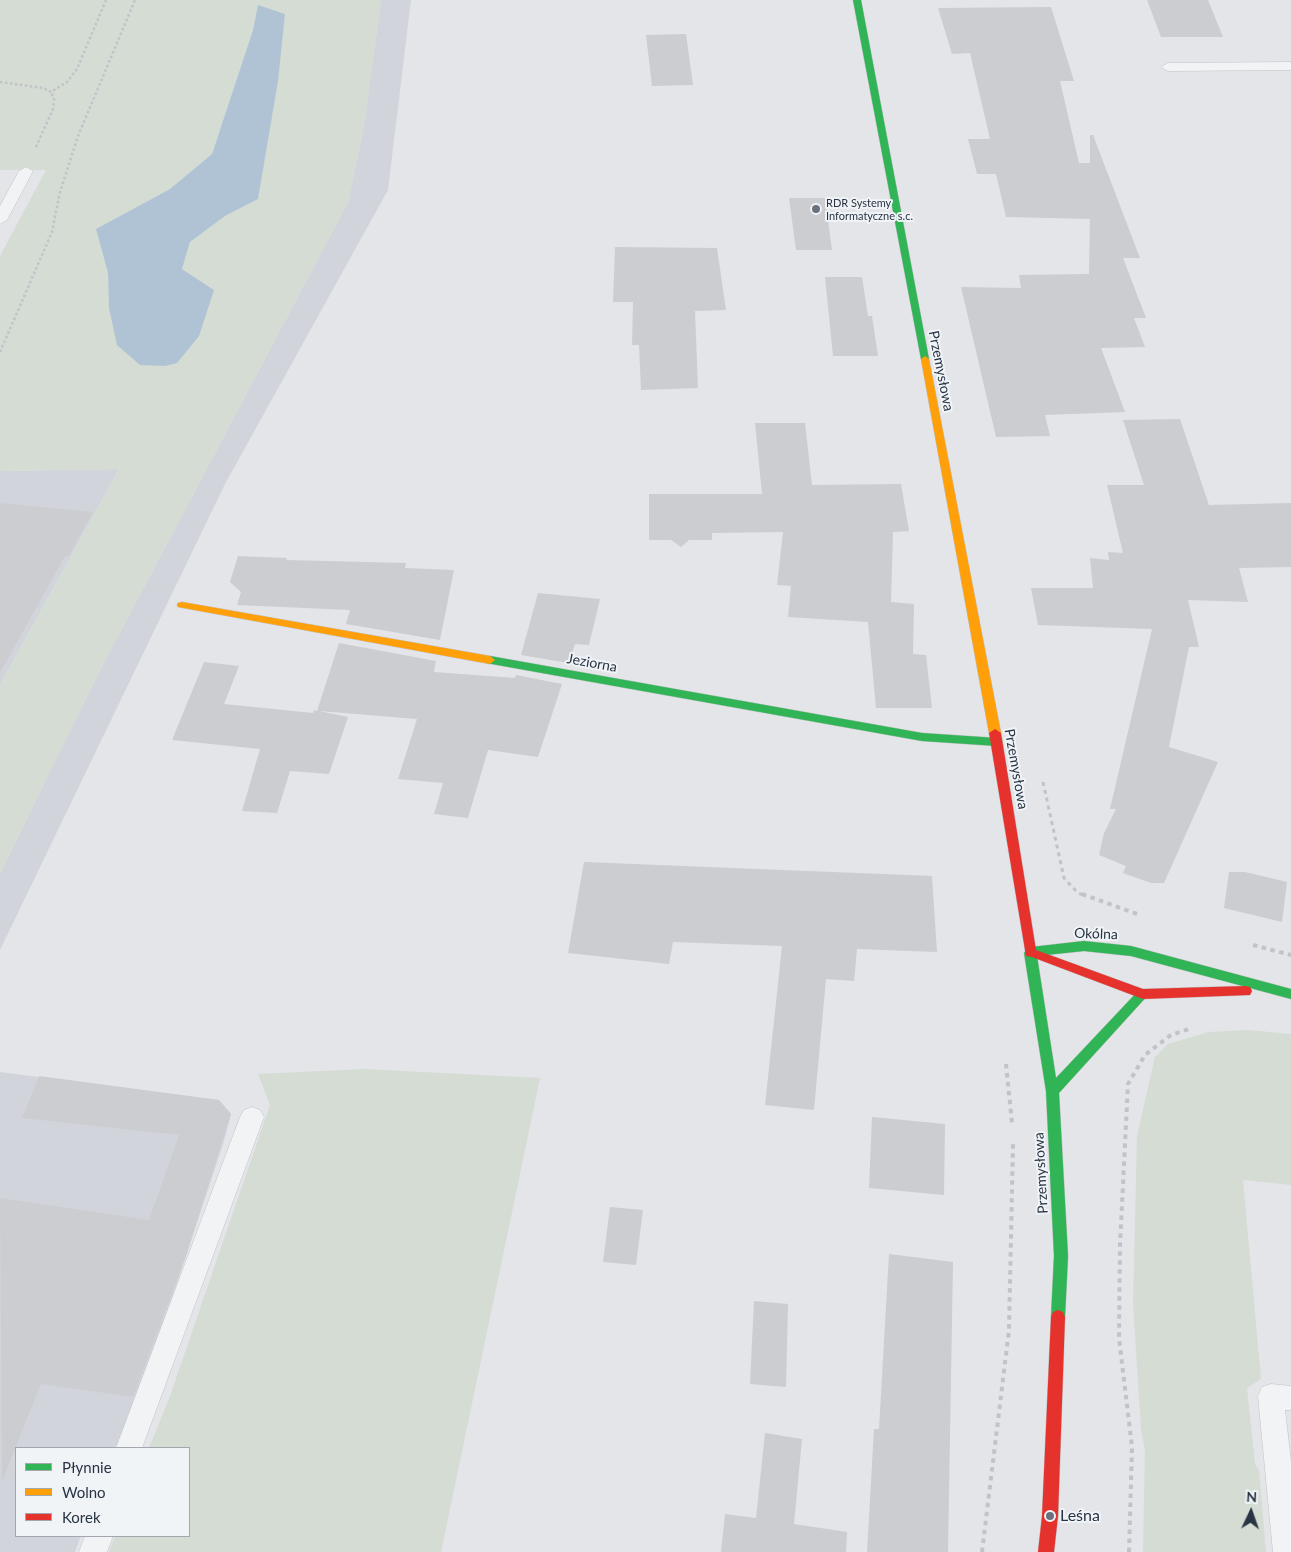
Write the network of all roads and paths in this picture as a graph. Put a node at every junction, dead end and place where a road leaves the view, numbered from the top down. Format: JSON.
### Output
{"nodes":[{"id":1,"x":106,"y":0,"type":"edge"},
{"id":2,"x":135,"y":0,"type":"edge"},
{"id":3,"x":857,"y":0,"type":"edge"},
{"id":4,"x":1291,"y":66,"type":"edge"},
{"id":5,"x":1168,"y":67,"type":"dead end"},
{"id":6,"x":0,"y":82,"type":"edge"},
{"id":7,"x":51,"y":92,"type":"junction"},
{"id":8,"x":26,"y":171,"type":"joint"},
{"id":9,"x":0,"y":220,"type":"edge"},
{"id":10,"x":0,"y":352,"type":"edge"},
{"id":11,"x":182,"y":606,"type":"dead end"},
{"id":12,"x":996,"y":742,"type":"junction"},
{"id":13,"x":1030,"y":952,"type":"junction"},
{"id":14,"x":1275,"y":990,"type":"junction"},
{"id":15,"x":1143,"y":994,"type":"junction"},
{"id":16,"x":1291,"y":994,"type":"edge"},
{"id":17,"x":1172,"y":1035,"type":"dead end"},
{"id":18,"x":1005,"y":1056,"type":"dead end"},
{"id":19,"x":1052,"y":1091,"type":"junction"},
{"id":20,"x":252,"y":1117,"type":"dead end"},
{"id":21,"x":1012,"y":1125,"type":"dead end"},
{"id":22,"x":1013,"y":1135,"type":"dead end"},
{"id":23,"x":1290,"y":1398,"type":"edge"},
{"id":24,"x":129,"y":1447,"type":"edge"},
{"id":25,"x":98,"y":1537,"type":"edge"},
{"id":26,"x":93,"y":1552,"type":"edge"},
{"id":27,"x":982,"y":1552,"type":"edge"},
{"id":28,"x":1046,"y":1552,"type":"edge"},
{"id":29,"x":1129,"y":1552,"type":"edge"},
{"id":30,"x":1287,"y":1552,"type":"edge"}],
"edges":[{"from":1,"to":7,"type":"path"},
{"from":2,"to":10,"type":"path"},
{"from":3,"to":12,"type":"main road","name":"Przemysłowa"},
{"from":4,"to":5,"type":"lane"},
{"from":6,"to":7,"type":"path"},
{"from":7,"to":8,"type":"path"},
{"from":8,"to":9,"type":"lane"},
{"from":11,"to":12,"type":"main road","name":"Jeziorna"},
{"from":12,"to":13,"type":"main road","name":"Przemysłowa"},
{"from":13,"to":14,"type":"main road","name":"Okólna"},
{"from":13,"to":15,"type":"main road","name":"Okólna"},
{"from":13,"to":19,"type":"main road","name":"Przemysłowa"},
{"from":14,"to":15,"type":"main road","name":"Okólna"},
{"from":14,"to":16,"type":"main road","name":"Okólna"},
{"from":15,"to":19,"type":"main road"},
{"from":17,"to":29,"type":"path"},
{"from":18,"to":21,"type":"path"},
{"from":19,"to":28,"type":"main road","name":"Przemysłowa"},
{"from":20,"to":24,"type":"lane"},
{"from":22,"to":27,"type":"path"},
{"from":23,"to":30,"type":"lane"},
{"from":25,"to":26,"type":"lane"}]}
